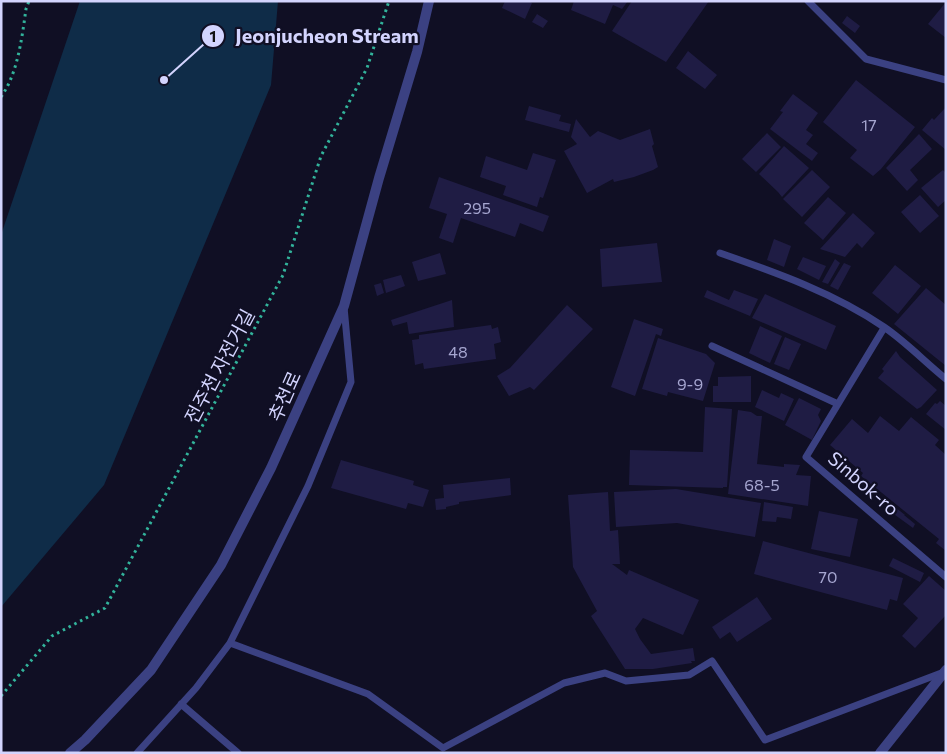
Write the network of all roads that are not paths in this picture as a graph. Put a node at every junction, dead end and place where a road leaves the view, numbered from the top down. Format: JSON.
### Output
{"nodes":[{"id":1,"x":429,"y":1,"type":"edge"},
{"id":2,"x":808,"y":1,"type":"edge"},
{"id":3,"x":946,"y":80,"type":"edge"},
{"id":4,"x":720,"y":253,"type":"dead end"},
{"id":5,"x":344,"y":306,"type":"junction"},
{"id":6,"x":884,"y":328,"type":"junction"},
{"id":7,"x":712,"y":346,"type":"dead end"},
{"id":8,"x":946,"y":379,"type":"edge"},
{"id":9,"x":838,"y":404,"type":"junction"},
{"id":10,"x":946,"y":576,"type":"edge"},
{"id":11,"x":230,"y":643,"type":"junction"},
{"id":12,"x":945,"y":671,"type":"edge"},
{"id":13,"x":181,"y":704,"type":"junction"},
{"id":14,"x":70,"y":753,"type":"edge"},
{"id":15,"x":137,"y":753,"type":"edge"},
{"id":16,"x":238,"y":753,"type":"edge"},
{"id":17,"x":880,"y":753,"type":"edge"}],
"edges":[{"from":1,"to":5,"type":"street","name":"추천로"},
{"from":2,"to":3,"type":"lane"},
{"from":4,"to":6,"type":"lane"},
{"from":5,"to":11,"type":"lane"},
{"from":5,"to":14,"type":"street","name":"추천로"},
{"from":6,"to":8,"type":"lane"},
{"from":6,"to":9,"type":"lane"},
{"from":7,"to":9,"type":"lane"},
{"from":9,"to":10,"type":"lane","name":"Sinbok-ro"},
{"from":11,"to":12,"type":"lane"},
{"from":11,"to":13,"type":"lane"},
{"from":12,"to":17,"type":"street"},
{"from":13,"to":15,"type":"lane"},
{"from":13,"to":16,"type":"lane"}]}
